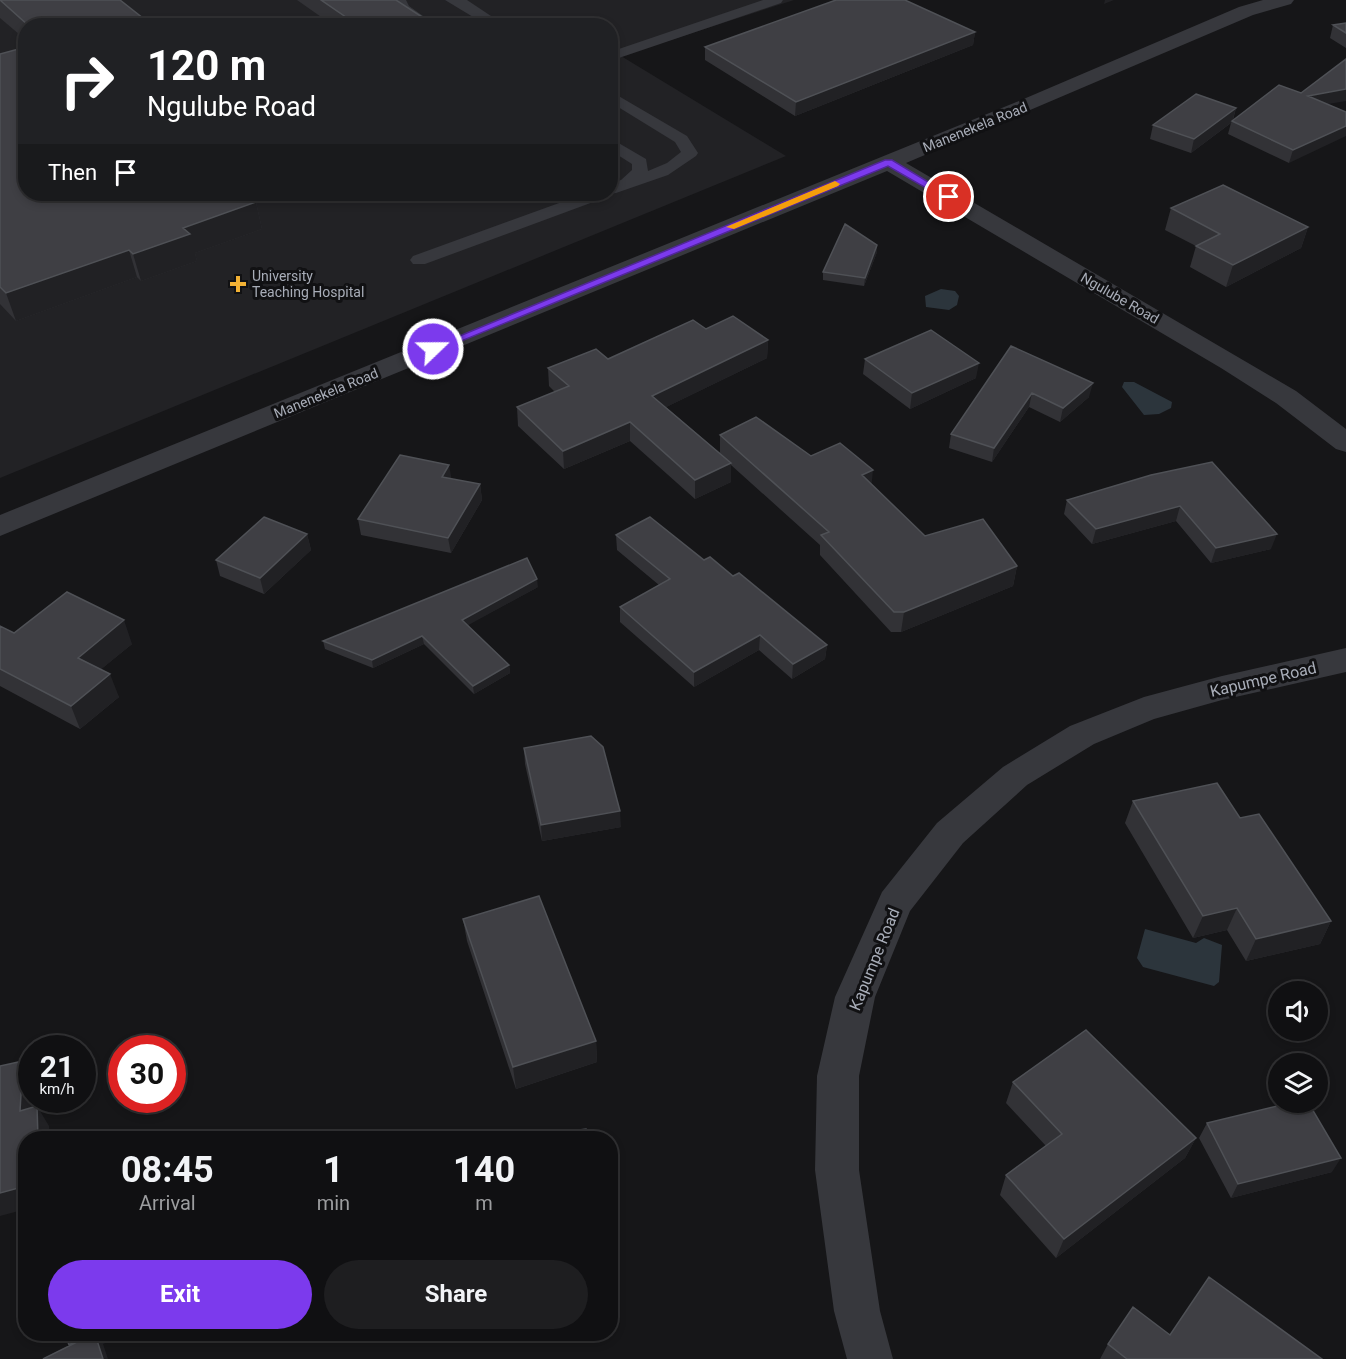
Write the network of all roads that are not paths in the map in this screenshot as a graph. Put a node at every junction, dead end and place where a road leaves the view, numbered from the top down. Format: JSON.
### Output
{"nodes":[{"id":1,"x":399,"y":0,"type":"edge"},
{"id":2,"x":452,"y":0,"type":"edge"},
{"id":3,"x":776,"y":0,"type":"edge"},
{"id":4,"x":1284,"y":0,"type":"edge"},
{"id":5,"x":418,"y":18,"type":"edge"},
{"id":6,"x":486,"y":18,"type":"edge"},
{"id":7,"x":618,"y":54,"type":"edge"},
{"id":8,"x":618,"y":100,"type":"edge"},
{"id":9,"x":618,"y":148,"type":"edge"},
{"id":10,"x":888,"y":162,"type":"junction"},
{"id":11,"x":628,"y":182,"type":"junction"},
{"id":12,"x":618,"y":186,"type":"edge"},
{"id":13,"x":578,"y":201,"type":"edge"},
{"id":14,"x":419,"y":260,"type":"dead end"},
{"id":15,"x":1346,"y":443,"type":"edge"},
{"id":16,"x":0,"y":526,"type":"edge"},
{"id":17,"x":1346,"y":660,"type":"edge"},
{"id":18,"x":870,"y":1359,"type":"edge"}],
"edges":[{"from":1,"to":5,"type":"lane"},
{"from":2,"to":6,"type":"lane"},
{"from":3,"to":7,"type":"lane"},
{"from":4,"to":10,"type":"street","name":"Manenekela Road"},
{"from":8,"to":11,"type":"lane"},
{"from":9,"to":11,"type":"lane"},
{"from":10,"to":15,"type":"street","name":"Ngulube Road"},
{"from":10,"to":16,"type":"street","name":"Manenekela Road"},
{"from":11,"to":12,"type":"lane"},
{"from":13,"to":14,"type":"lane"},
{"from":17,"to":18,"type":"street","name":"Kapumpe Road"}]}
